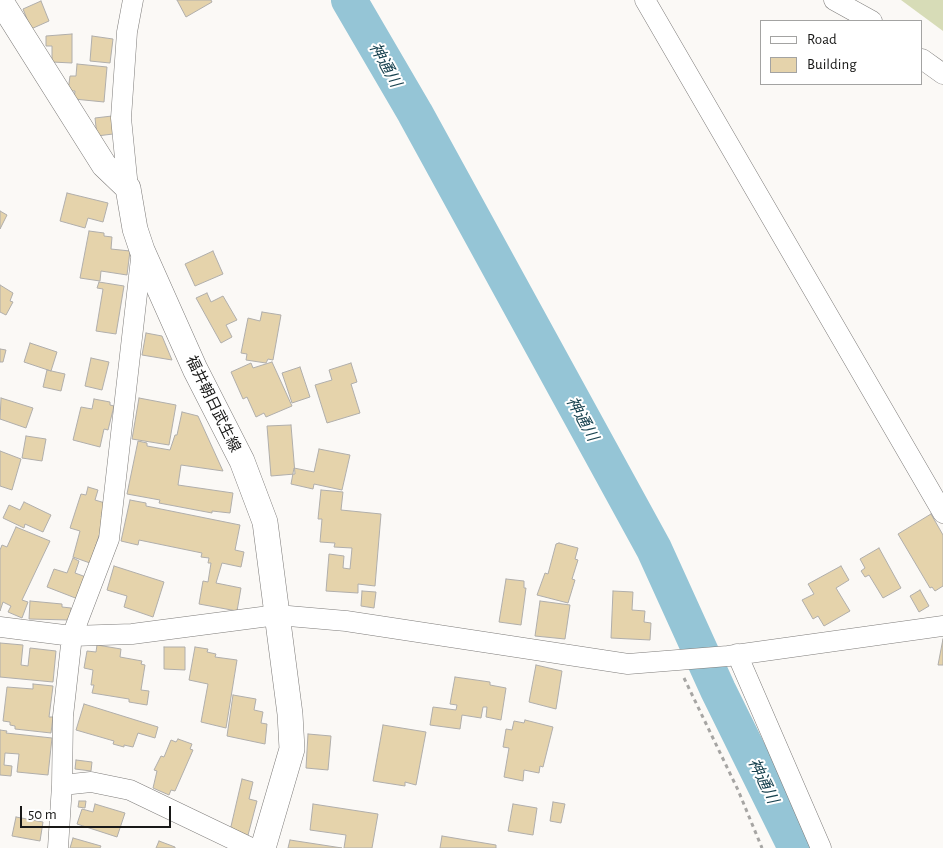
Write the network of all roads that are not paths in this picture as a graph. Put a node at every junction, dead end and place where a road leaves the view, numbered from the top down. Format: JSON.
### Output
{"nodes":[{"id":1,"x":0,"y":0,"type":"edge"},
{"id":2,"x":133,"y":0,"type":"edge"},
{"id":3,"x":645,"y":0,"type":"edge"},
{"id":4,"x":834,"y":0,"type":"edge"},
{"id":5,"x":870,"y":20,"type":"edge"},
{"id":6,"x":923,"y":60,"type":"edge"},
{"id":7,"x":943,"y":74,"type":"edge"},
{"id":8,"x":128,"y":188,"type":"junction"},
{"id":9,"x":142,"y":250,"type":"junction"},
{"id":10,"x":943,"y":514,"type":"edge"},
{"id":11,"x":277,"y":615,"type":"junction"},
{"id":12,"x":943,"y":626,"type":"edge"},
{"id":13,"x":0,"y":627,"type":"edge"},
{"id":14,"x":72,"y":636,"type":"junction"},
{"id":15,"x":733,"y":655,"type":"junction"},
{"id":16,"x":62,"y":785,"type":"junction"},
{"id":17,"x":58,"y":848,"type":"edge"},
{"id":18,"x":252,"y":848,"type":"edge"},
{"id":19,"x":263,"y":848,"type":"edge"},
{"id":20,"x":821,"y":848,"type":"edge"}],
"edges":[{"from":1,"to":8,"type":"main road"},
{"from":2,"to":8,"type":"street"},
{"from":3,"to":10,"type":"street"},
{"from":4,"to":5,"type":"street"},
{"from":6,"to":7,"type":"street"},
{"from":8,"to":9,"type":"main road","name":"福井朝日武生線"},
{"from":9,"to":11,"type":"main road","name":"福井朝日武生線"},
{"from":9,"to":14,"type":"street"},
{"from":11,"to":14,"type":"street"},
{"from":11,"to":15,"type":"street"},
{"from":11,"to":19,"type":"main road","name":"福井朝日武生線"},
{"from":12,"to":15,"type":"street"},
{"from":13,"to":14,"type":"street"},
{"from":14,"to":16,"type":"street"},
{"from":15,"to":20,"type":"street"},
{"from":16,"to":17,"type":"street"},
{"from":16,"to":18,"type":"street"}]}
